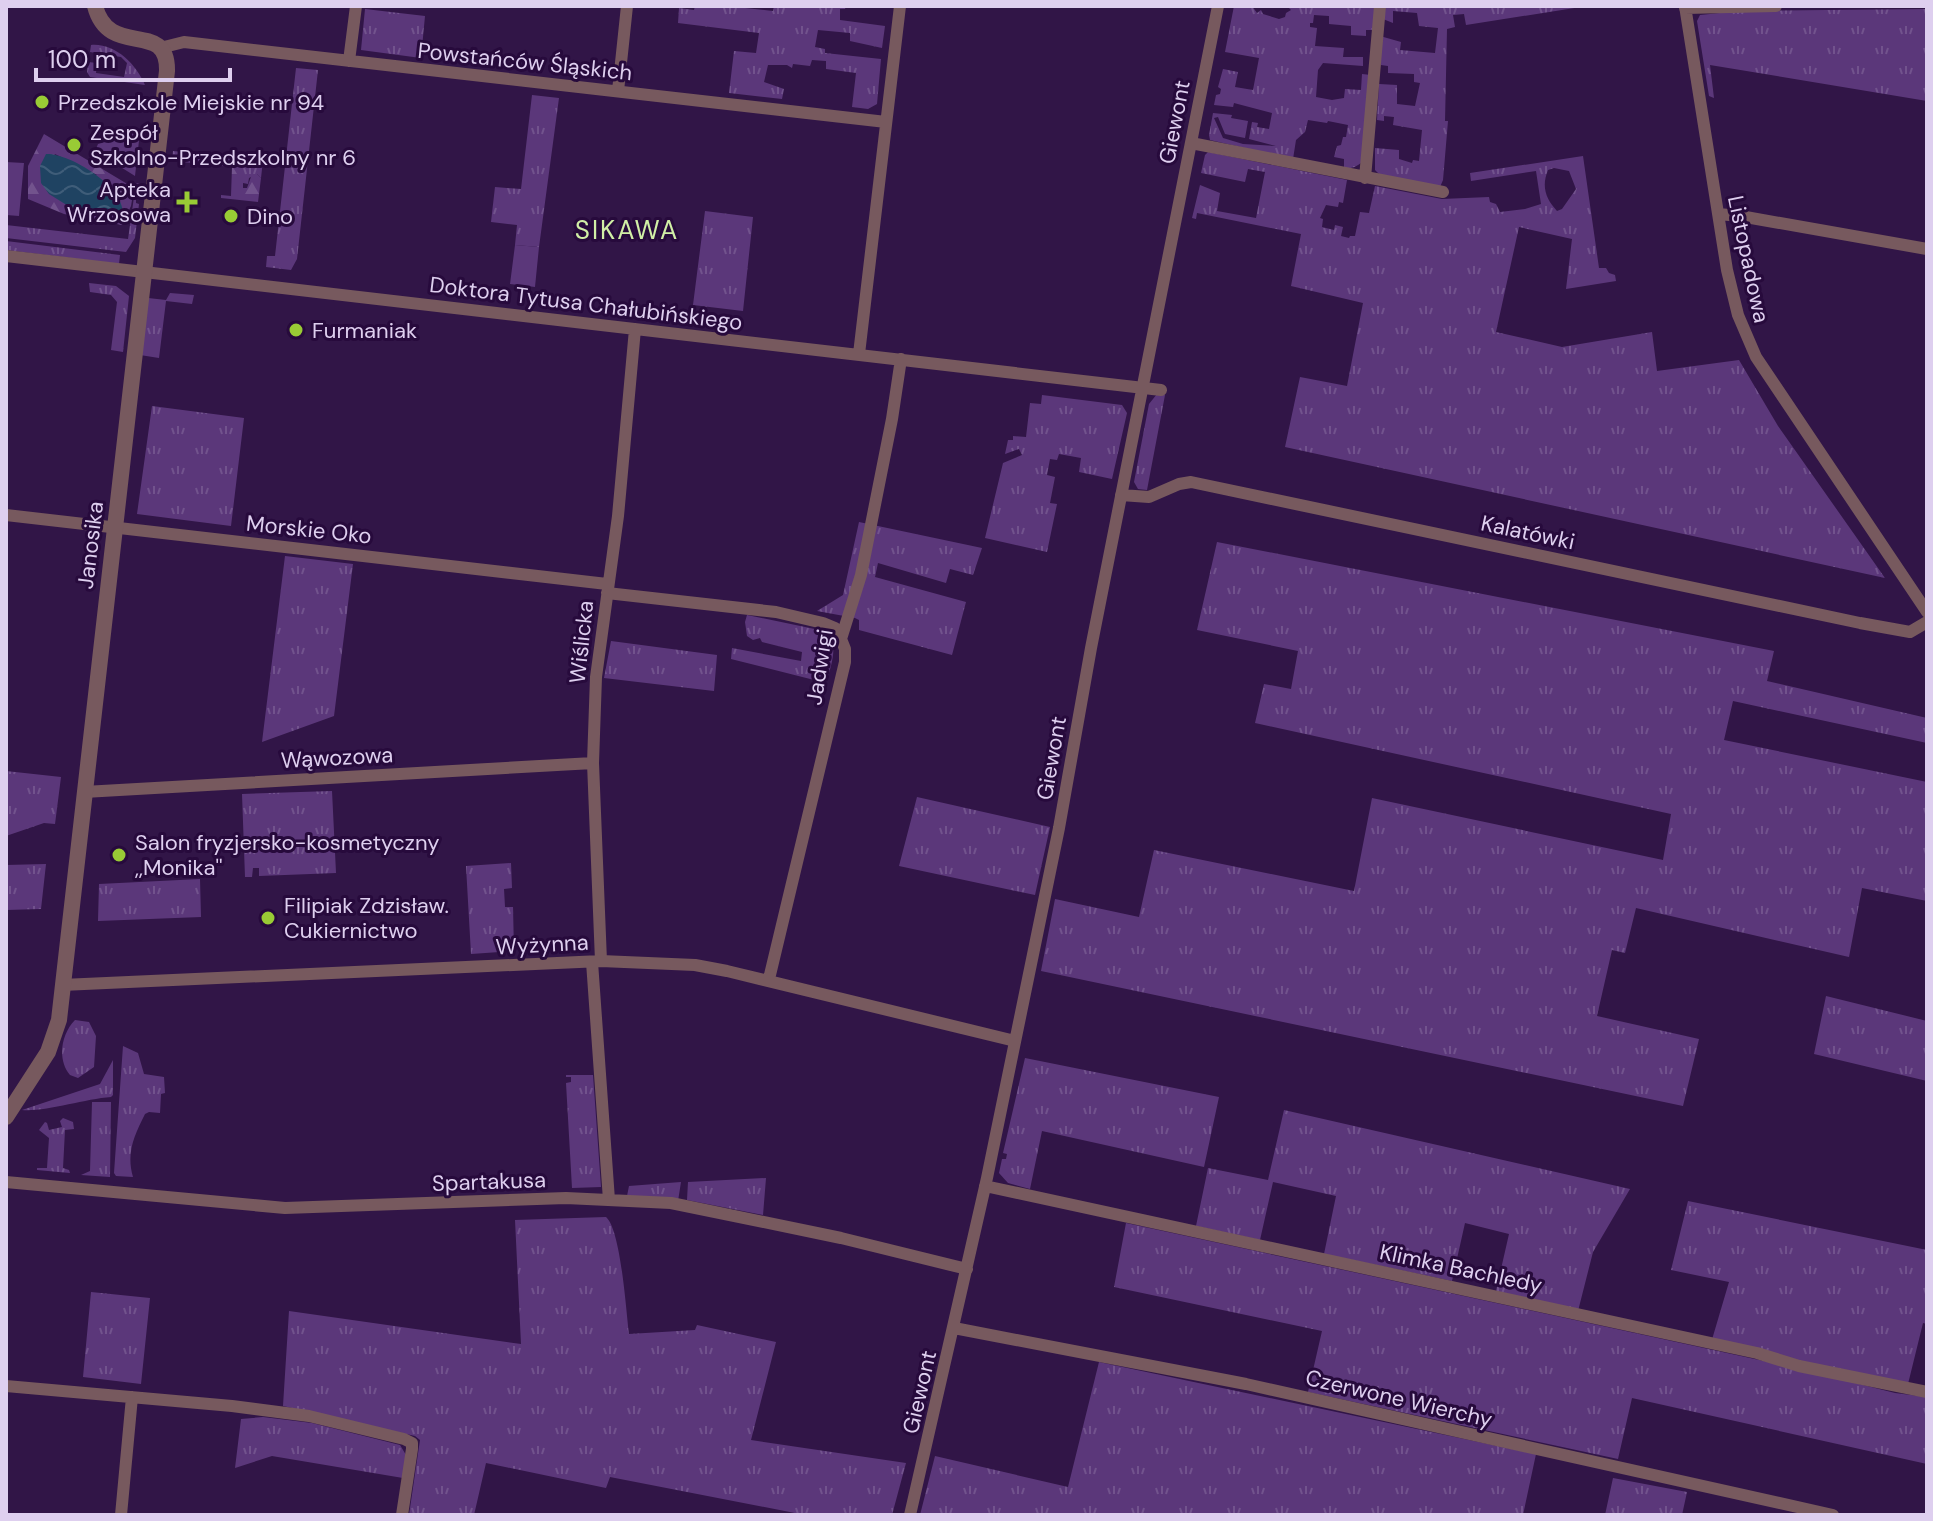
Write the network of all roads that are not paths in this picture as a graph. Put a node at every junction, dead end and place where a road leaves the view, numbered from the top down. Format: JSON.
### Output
{"nodes":[{"id":1,"x":95,"y":6,"type":"edge"},
{"id":2,"x":356,"y":6,"type":"edge"},
{"id":3,"x":627,"y":6,"type":"edge"},
{"id":4,"x":900,"y":6,"type":"edge"},
{"id":5,"x":1218,"y":6,"type":"edge"},
{"id":6,"x":1380,"y":6,"type":"edge"},
{"id":7,"x":1776,"y":6,"type":"edge"},
{"id":8,"x":1685,"y":7,"type":"edge"},
{"id":9,"x":160,"y":48,"type":"junction"},
{"id":10,"x":349,"y":61,"type":"junction"},
{"id":11,"x":618,"y":91,"type":"junction"},
{"id":12,"x":886,"y":122,"type":"junction"},
{"id":13,"x":1191,"y":143,"type":"junction"},
{"id":14,"x":1365,"y":178,"type":"junction"},
{"id":15,"x":1443,"y":192,"type":"dead end"},
{"id":16,"x":1718,"y":214,"type":"junction"},
{"id":17,"x":1927,"y":249,"type":"edge"},
{"id":18,"x":6,"y":256,"type":"edge"},
{"id":19,"x":144,"y":271,"type":"junction"},
{"id":20,"x":635,"y":329,"type":"junction"},
{"id":21,"x":859,"y":354,"type":"junction"},
{"id":22,"x":901,"y":359,"type":"junction"},
{"id":23,"x":1142,"y":389,"type":"junction"},
{"id":24,"x":1161,"y":390,"type":"dead end"},
{"id":25,"x":1121,"y":495,"type":"junction"},
{"id":26,"x":6,"y":515,"type":"edge"},
{"id":27,"x":115,"y":527,"type":"junction"},
{"id":28,"x":607,"y":588,"type":"junction"},
{"id":29,"x":1927,"y":612,"type":"edge"},
{"id":30,"x":1927,"y":622,"type":"edge"},
{"id":31,"x":841,"y":639,"type":"junction"},
{"id":32,"x":593,"y":763,"type":"junction"},
{"id":33,"x":84,"y":792,"type":"junction"},
{"id":34,"x":597,"y":962,"type":"junction"},
{"id":35,"x":769,"y":979,"type":"junction"},
{"id":36,"x":62,"y":985,"type":"junction"},
{"id":37,"x":1015,"y":1041,"type":"junction"},
{"id":38,"x":6,"y":1117,"type":"edge"},
{"id":39,"x":6,"y":1182,"type":"edge"},
{"id":40,"x":985,"y":1186,"type":"junction"},
{"id":41,"x":609,"y":1200,"type":"junction"},
{"id":42,"x":967,"y":1269,"type":"junction"},
{"id":43,"x":954,"y":1328,"type":"junction"},
{"id":44,"x":6,"y":1386,"type":"edge"},
{"id":45,"x":1927,"y":1392,"type":"edge"},
{"id":46,"x":132,"y":1397,"type":"junction"},
{"id":47,"x":121,"y":1515,"type":"edge"},
{"id":48,"x":402,"y":1515,"type":"edge"},
{"id":49,"x":910,"y":1515,"type":"edge"},
{"id":50,"x":1833,"y":1515,"type":"edge"}],
"edges":[{"from":1,"to":9,"type":"street"},
{"from":2,"to":10,"type":"street"},
{"from":3,"to":11,"type":"street"},
{"from":4,"to":12,"type":"street"},
{"from":5,"to":13,"type":"street","name":"Giewont"},
{"from":6,"to":14,"type":"street"},
{"from":7,"to":8,"type":"street"},
{"from":8,"to":16,"type":"street","name":"Listopadowa"},
{"from":9,"to":10,"type":"street","name":"Powstańców Śląskich"},
{"from":9,"to":19,"type":"street","name":"Janosika"},
{"from":10,"to":11,"type":"street","name":"Powstańców Śląskich"},
{"from":11,"to":12,"type":"street","name":"Powstańców Śląskich"},
{"from":12,"to":21,"type":"street"},
{"from":13,"to":14,"type":"street"},
{"from":13,"to":23,"type":"street","name":"Giewont"},
{"from":14,"to":15,"type":"street"},
{"from":16,"to":17,"type":"street"},
{"from":16,"to":29,"type":"street","name":"Listopadowa"},
{"from":18,"to":19,"type":"street","name":"Doktora Tytusa Chałubińskiego"},
{"from":19,"to":20,"type":"street","name":"Doktora Tytusa Chałubińskiego"},
{"from":19,"to":27,"type":"street","name":"Janosika"},
{"from":20,"to":21,"type":"street","name":"Doktora Tytusa Chałubińskiego"},
{"from":20,"to":28,"type":"street","name":"Wiślicka"},
{"from":21,"to":22,"type":"street","name":"Doktora Tytusa Chałubińskiego"},
{"from":22,"to":23,"type":"street","name":"Doktora Tytusa Chałubińskiego"},
{"from":22,"to":31,"type":"street","name":"Jadwigi"},
{"from":23,"to":24,"type":"street","name":"Doktora Tytusa Chałubińskiego"},
{"from":23,"to":25,"type":"street","name":"Giewont"},
{"from":25,"to":30,"type":"street","name":"Kalatówki"},
{"from":25,"to":37,"type":"street","name":"Giewont"},
{"from":26,"to":27,"type":"street","name":"Morskie Oko"},
{"from":27,"to":28,"type":"street","name":"Morskie Oko"},
{"from":27,"to":33,"type":"street","name":"Janosika"},
{"from":28,"to":31,"type":"street","name":"Morskie Oko"},
{"from":28,"to":32,"type":"street","name":"Wiślicka"},
{"from":31,"to":35,"type":"street","name":"Jadwigi"},
{"from":32,"to":33,"type":"street","name":"Wąwozowa"},
{"from":32,"to":34,"type":"street","name":"Wiślicka"},
{"from":33,"to":36,"type":"street","name":"Janosika"},
{"from":34,"to":35,"type":"street","name":"Wyżynna"},
{"from":34,"to":36,"type":"street","name":"Wyżynna"},
{"from":34,"to":41,"type":"street","name":"Wiślicka"},
{"from":35,"to":37,"type":"street","name":"Wyżynna"},
{"from":36,"to":38,"type":"street","name":"Janosika"},
{"from":37,"to":40,"type":"street","name":"Giewont"},
{"from":39,"to":41,"type":"street","name":"Spartakusa"},
{"from":40,"to":42,"type":"street","name":"Giewont"},
{"from":40,"to":45,"type":"street","name":"Klimka Bachledy"},
{"from":41,"to":42,"type":"street","name":"Spartakusa"},
{"from":42,"to":43,"type":"street","name":"Giewont"},
{"from":43,"to":49,"type":"street","name":"Giewont"},
{"from":43,"to":50,"type":"street","name":"Czerwone Wierchy"},
{"from":44,"to":46,"type":"street"},
{"from":46,"to":47,"type":"street"},
{"from":46,"to":48,"type":"street"}]}
